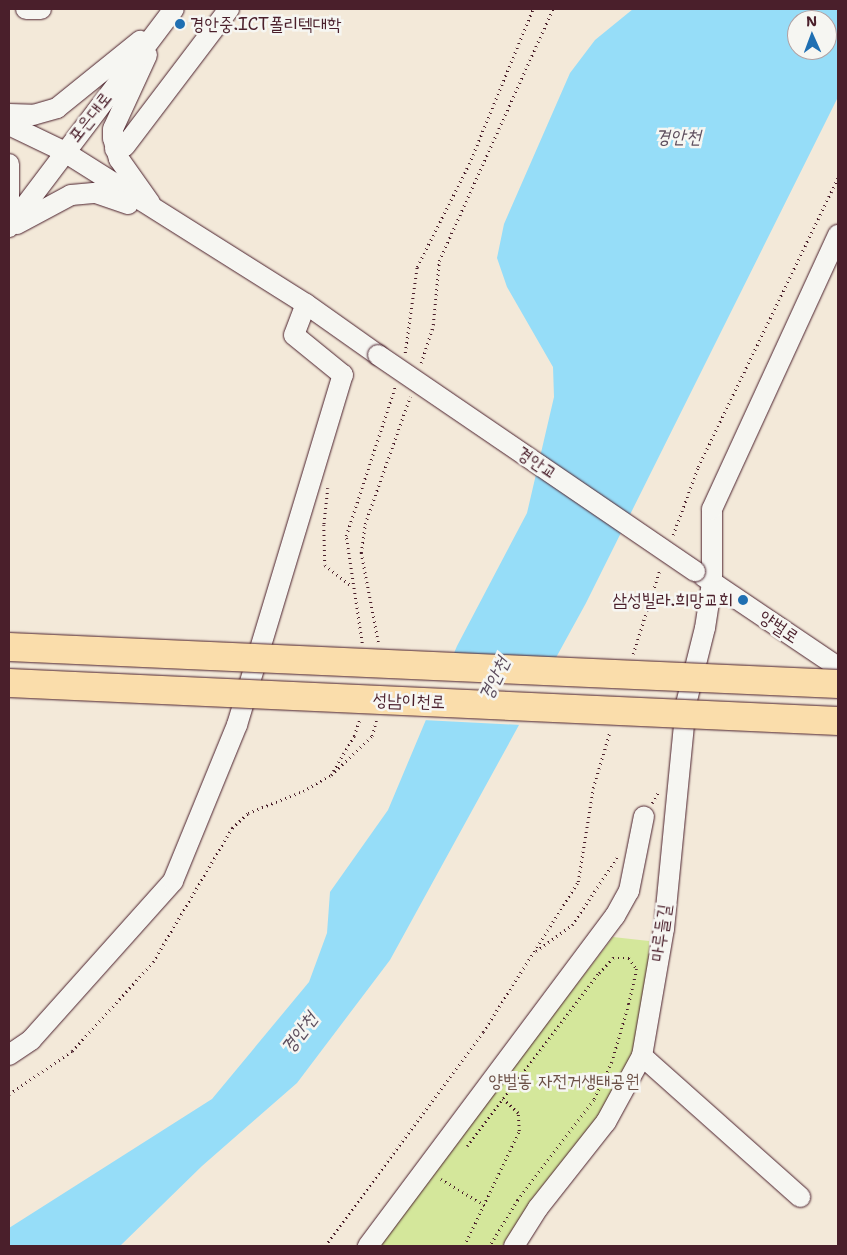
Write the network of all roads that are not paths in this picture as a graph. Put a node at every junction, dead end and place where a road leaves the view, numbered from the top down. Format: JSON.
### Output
{"nodes":[{"id":1,"x":26,"y":9,"type":"edge"},
{"id":2,"x":41,"y":9,"type":"edge"},
{"id":3,"x":174,"y":9,"type":"edge"},
{"id":4,"x":229,"y":9,"type":"edge"},
{"id":5,"x":160,"y":26,"type":"junction"},
{"id":6,"x":9,"y":114,"type":"edge"},
{"id":7,"x":9,"y":125,"type":"edge"},
{"id":8,"x":114,"y":149,"type":"junction"},
{"id":9,"x":63,"y":152,"type":"junction"},
{"id":10,"x":9,"y":164,"type":"edge"},
{"id":11,"x":9,"y":201,"type":"edge"},
{"id":12,"x":158,"y":214,"type":"junction"},
{"id":13,"x":9,"y":228,"type":"edge"},
{"id":14,"x":838,"y":235,"type":"edge"},
{"id":15,"x":306,"y":304,"type":"junction"},
{"id":16,"x":695,"y":571,"type":"joint"},
{"id":17,"x":712,"y":582,"type":"junction"},
{"id":18,"x":9,"y":647,"type":"edge"},
{"id":19,"x":838,"y":667,"type":"edge"},
{"id":20,"x":9,"y":683,"type":"edge"},
{"id":21,"x":838,"y":684,"type":"edge"},
{"id":22,"x":838,"y":721,"type":"edge"},
{"id":23,"x":644,"y":816,"type":"road end"},
{"id":24,"x":9,"y":1055,"type":"edge"},
{"id":25,"x":642,"y":1056,"type":"junction"},
{"id":26,"x":800,"y":1197,"type":"dead end"},
{"id":27,"x":368,"y":1246,"type":"edge"},
{"id":28,"x":514,"y":1246,"type":"edge"}],
"edges":[{"from":1,"to":2,"type":"street"},
{"from":3,"to":5,"type":"street","name":"포은대로"},
{"from":4,"to":8,"type":"street"},
{"from":5,"to":6,"type":"street"},
{"from":5,"to":8,"type":"street"},
{"from":5,"to":9,"type":"street","name":"포은대로"},
{"from":7,"to":9,"type":"street"},
{"from":8,"to":12,"type":"street"},
{"from":9,"to":12,"type":"street"},
{"from":9,"to":13,"type":"street","name":"포은대로"},
{"from":10,"to":11,"type":"street"},
{"from":12,"to":13,"type":"street"},
{"from":12,"to":15,"type":"street","name":"경안교"},
{"from":14,"to":17,"type":"street","name":"마루들길"},
{"from":15,"to":16,"type":"street","name":"경안교","bridge":true},
{"from":15,"to":24,"type":"street"},
{"from":16,"to":17,"type":"street","name":"양벌로"},
{"from":17,"to":19,"type":"street","name":"양벌로"},
{"from":17,"to":25,"type":"street","name":"마루들길"},
{"from":18,"to":21,"type":"highway","bridge":true},
{"from":20,"to":22,"type":"highway","name":"성남이천로","bridge":true},
{"from":23,"to":27,"type":"street"},
{"from":25,"to":26,"type":"street"},
{"from":25,"to":28,"type":"street","name":"마루들길"}]}
